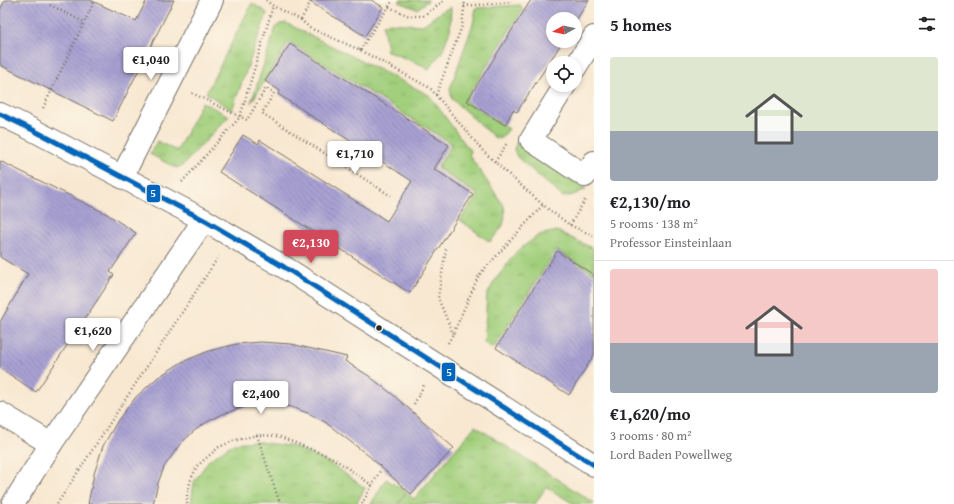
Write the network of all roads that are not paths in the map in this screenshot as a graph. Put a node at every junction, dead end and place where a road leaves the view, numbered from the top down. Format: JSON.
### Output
{"nodes":[{"id":1,"x":212,"y":0,"type":"edge"},
{"id":2,"x":594,"y":37,"type":"edge"},
{"id":3,"x":582,"y":57,"type":"edge"},
{"id":4,"x":560,"y":92,"type":"edge"},
{"id":5,"x":0,"y":114,"type":"edge"},
{"id":6,"x":594,"y":162,"type":"edge"},
{"id":7,"x":122,"y":177,"type":"junction"},
{"id":8,"x":204,"y":220,"type":"junction"},
{"id":9,"x":0,"y":413,"type":"edge"},
{"id":10,"x":51,"y":444,"type":"junction"},
{"id":11,"x":594,"y":465,"type":"edge"},
{"id":12,"x":13,"y":504,"type":"edge"}],
"edges":[{"from":1,"to":7,"type":"street"},
{"from":2,"to":3,"type":"street"},
{"from":4,"to":6,"type":"street"},
{"from":5,"to":7,"type":"street"},
{"from":7,"to":8,"type":"street"},
{"from":8,"to":10,"type":"street"},
{"from":8,"to":11,"type":"street"},
{"from":9,"to":10,"type":"street"},
{"from":10,"to":12,"type":"street"}]}
